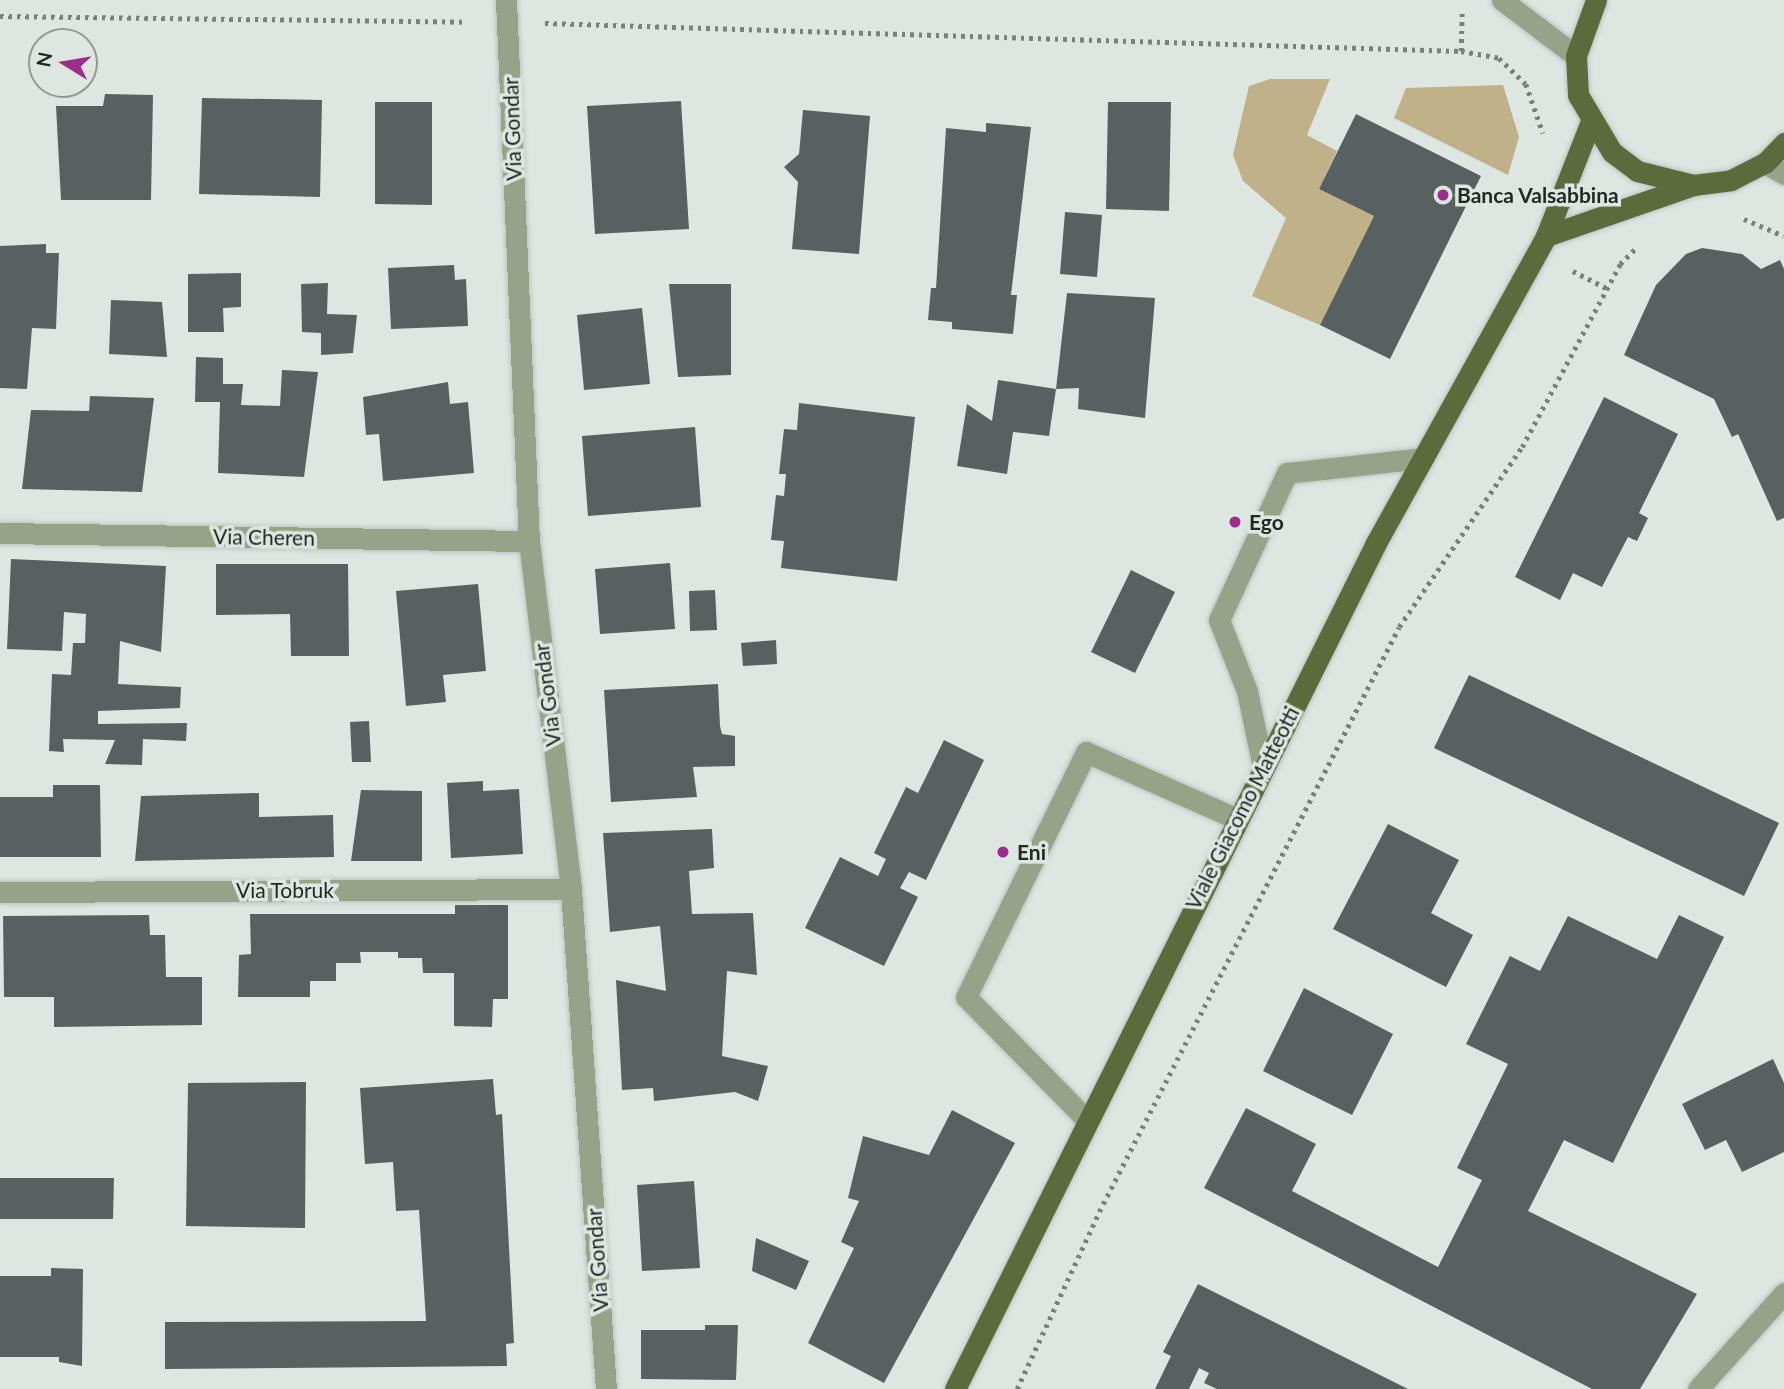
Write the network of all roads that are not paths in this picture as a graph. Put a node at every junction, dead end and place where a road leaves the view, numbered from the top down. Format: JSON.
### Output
{"nodes":[{"id":1,"x":506,"y":0,"type":"edge"},
{"id":2,"x":1502,"y":0,"type":"edge"},
{"id":3,"x":1596,"y":0,"type":"edge"},
{"id":4,"x":1576,"y":56,"type":"junction"},
{"id":5,"x":1590,"y":124,"type":"junction"},
{"id":6,"x":1784,"y":143,"type":"edge"},
{"id":7,"x":1765,"y":163,"type":"junction"},
{"id":8,"x":1784,"y":174,"type":"edge"},
{"id":9,"x":1693,"y":185,"type":"junction"},
{"id":10,"x":1541,"y":244,"type":"junction"},
{"id":11,"x":1423,"y":458,"type":"junction"},
{"id":12,"x":0,"y":533,"type":"edge"},
{"id":13,"x":529,"y":541,"type":"junction"},
{"id":14,"x":1263,"y":767,"type":"junction"},
{"id":15,"x":1237,"y":819,"type":"junction"},
{"id":16,"x":571,"y":889,"type":"junction"},
{"id":17,"x":0,"y":892,"type":"edge"},
{"id":18,"x":1086,"y":1119,"type":"junction"},
{"id":19,"x":1784,"y":1293,"type":"edge"},
{"id":20,"x":606,"y":1389,"type":"edge"},
{"id":21,"x":955,"y":1389,"type":"edge"},
{"id":22,"x":1698,"y":1389,"type":"edge"}],
"edges":[{"from":1,"to":13,"type":"street","name":"Via Gondar"},
{"from":2,"to":4,"type":"street"},
{"from":3,"to":4,"type":"main road"},
{"from":4,"to":5,"type":"main road"},
{"from":5,"to":9,"type":"main road"},
{"from":5,"to":10,"type":"main road","name":"Viale Giacomo Matteotti"},
{"from":6,"to":7,"type":"main road"},
{"from":7,"to":8,"type":"street"},
{"from":7,"to":9,"type":"main road"},
{"from":9,"to":10,"type":"main road"},
{"from":10,"to":11,"type":"main road","name":"Viale Giacomo Matteotti"},
{"from":11,"to":14,"type":"main road","name":"Viale Giacomo Matteotti"},
{"from":11,"to":14,"type":"street"},
{"from":12,"to":13,"type":"street","name":"Via Cheren"},
{"from":13,"to":16,"type":"street","name":"Via Gondar"},
{"from":14,"to":15,"type":"main road","name":"Viale Giacomo Matteotti"},
{"from":15,"to":18,"type":"main road","name":"Viale Giacomo Matteotti"},
{"from":15,"to":18,"type":"street"},
{"from":16,"to":17,"type":"street","name":"Via Tobruk"},
{"from":16,"to":20,"type":"street","name":"Via Gondar"},
{"from":18,"to":21,"type":"main road","name":"Viale Giacomo Matteotti"},
{"from":19,"to":22,"type":"street"}]}
